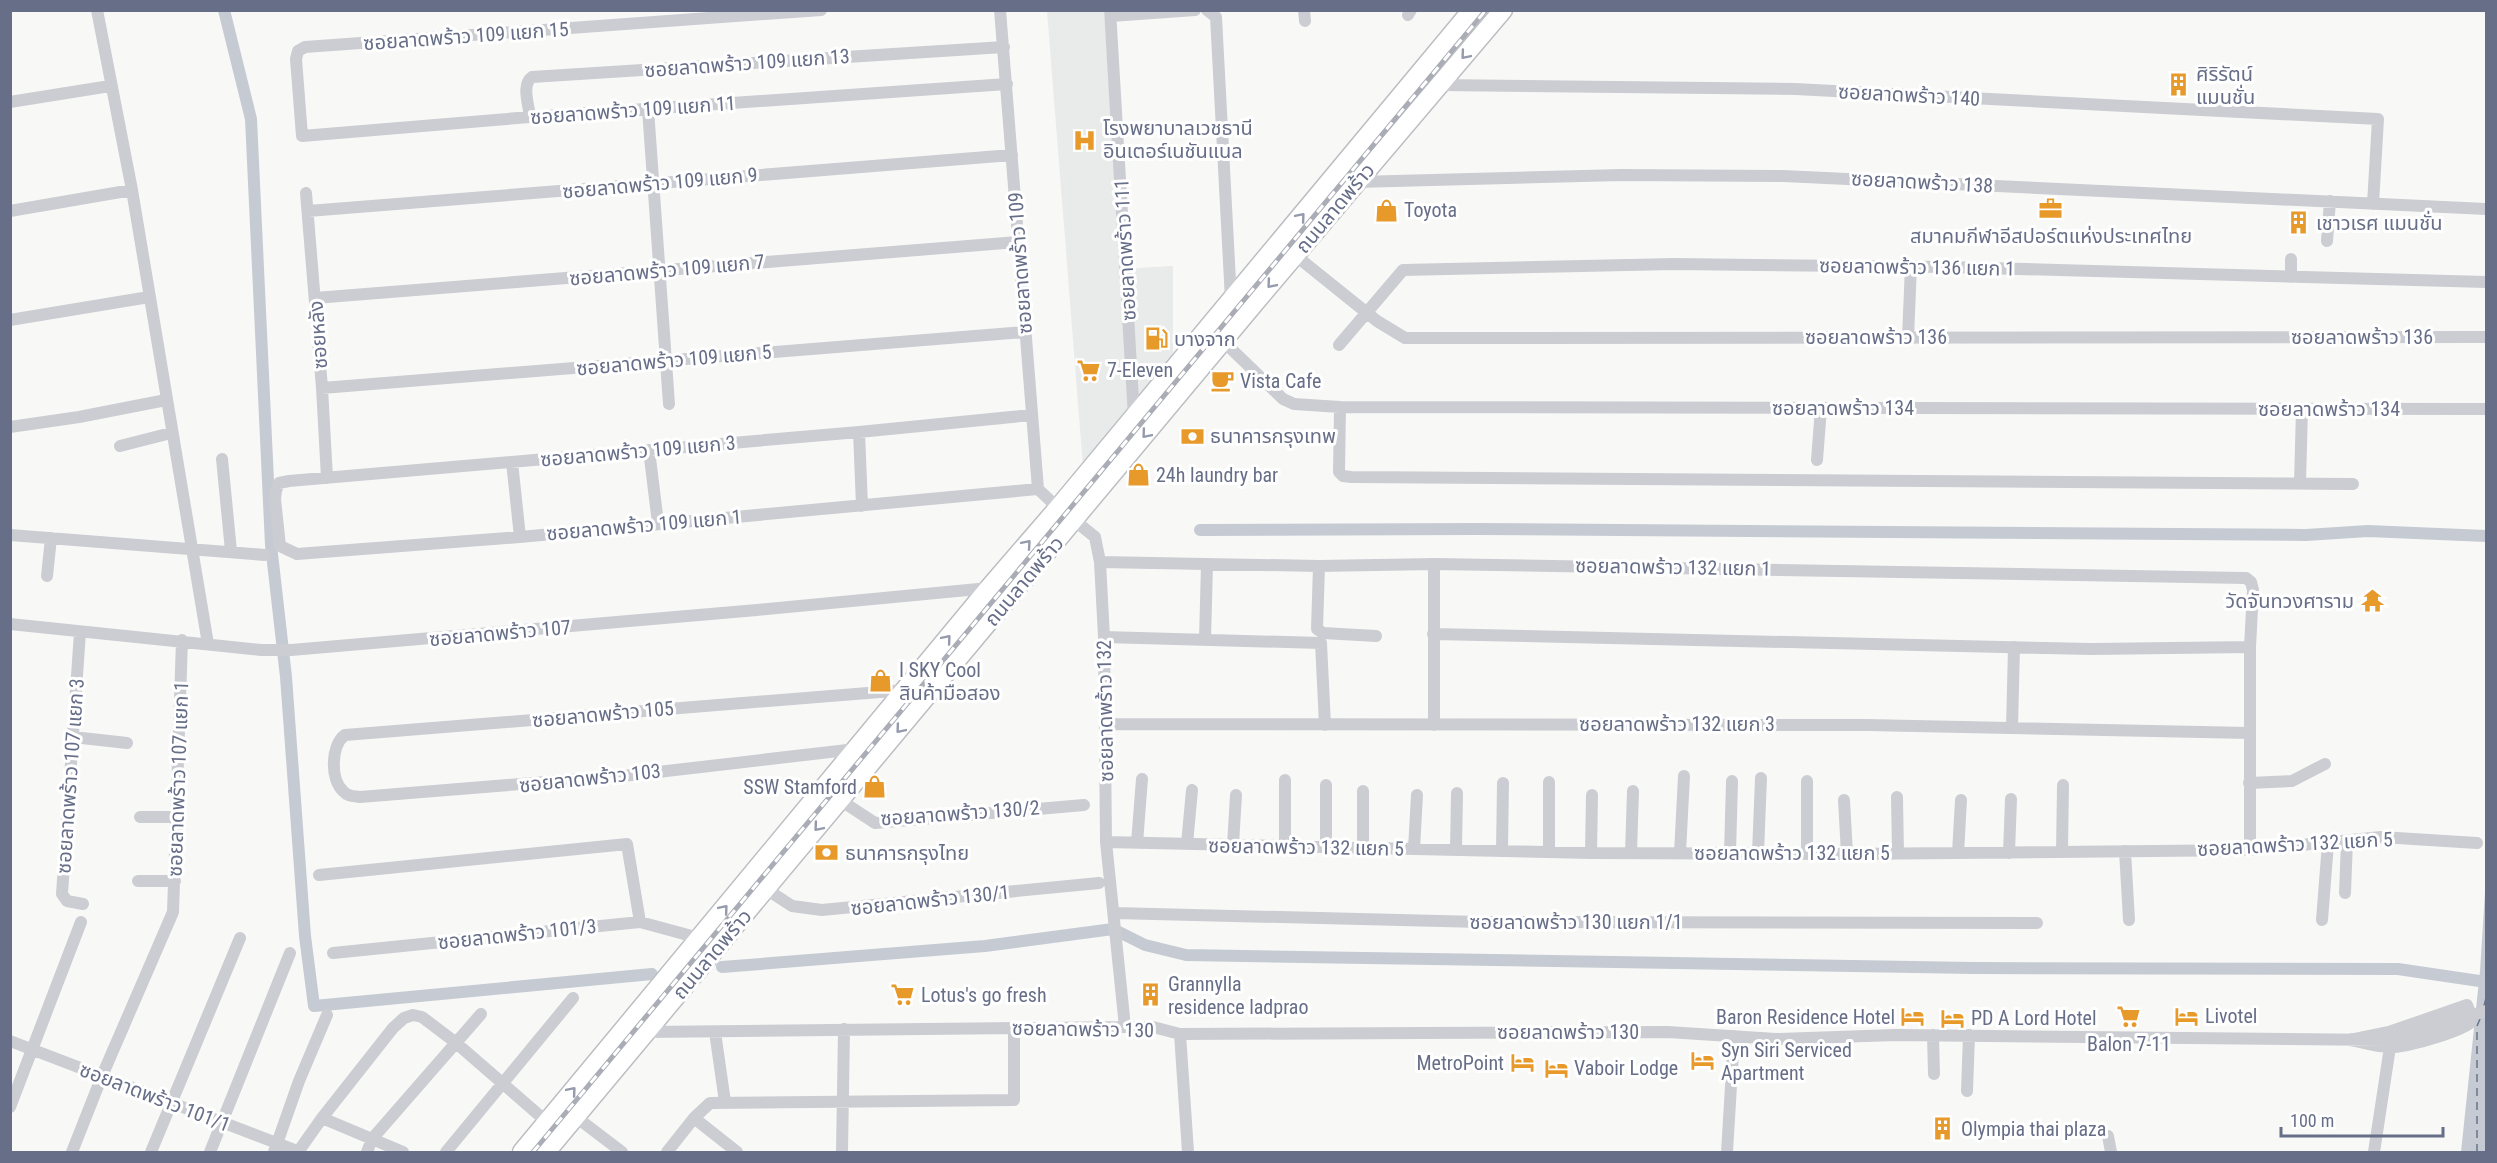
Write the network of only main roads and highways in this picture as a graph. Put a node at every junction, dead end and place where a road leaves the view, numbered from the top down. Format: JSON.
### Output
{"nodes":[{"id":1,"x":1472,"y":10,"type":"edge"},
{"id":2,"x":1503,"y":10,"type":"edge"},
{"id":3,"x":856,"y":749,"type":"junction"},
{"id":4,"x":872,"y":762,"type":"junction"},
{"id":5,"x":840,"y":769,"type":"junction"},
{"id":6,"x":855,"y":782,"type":"junction"},
{"id":7,"x":522,"y":1152,"type":"edge"},
{"id":8,"x":546,"y":1152,"type":"edge"}],
"edges":[{"from":3,"to":1,"type":"main road","name":"ถนนลาดพร้าว","one_way":true},
{"from":2,"to":4,"type":"main road","name":"ถนนลาดพร้าว","one_way":true},
{"from":3,"to":4,"type":"main road"},
{"from":3,"to":5,"type":"main road","name":"ถนนลาดพร้าว"},
{"from":4,"to":6,"type":"main road","name":"ถนนลาดพร้าว"},
{"from":5,"to":6,"type":"main road"},
{"from":7,"to":5,"type":"main road","name":"ถนนลาดพร้าว","one_way":true},
{"from":6,"to":8,"type":"main road","name":"ถนนลาดพร้าว","one_way":true}]}
